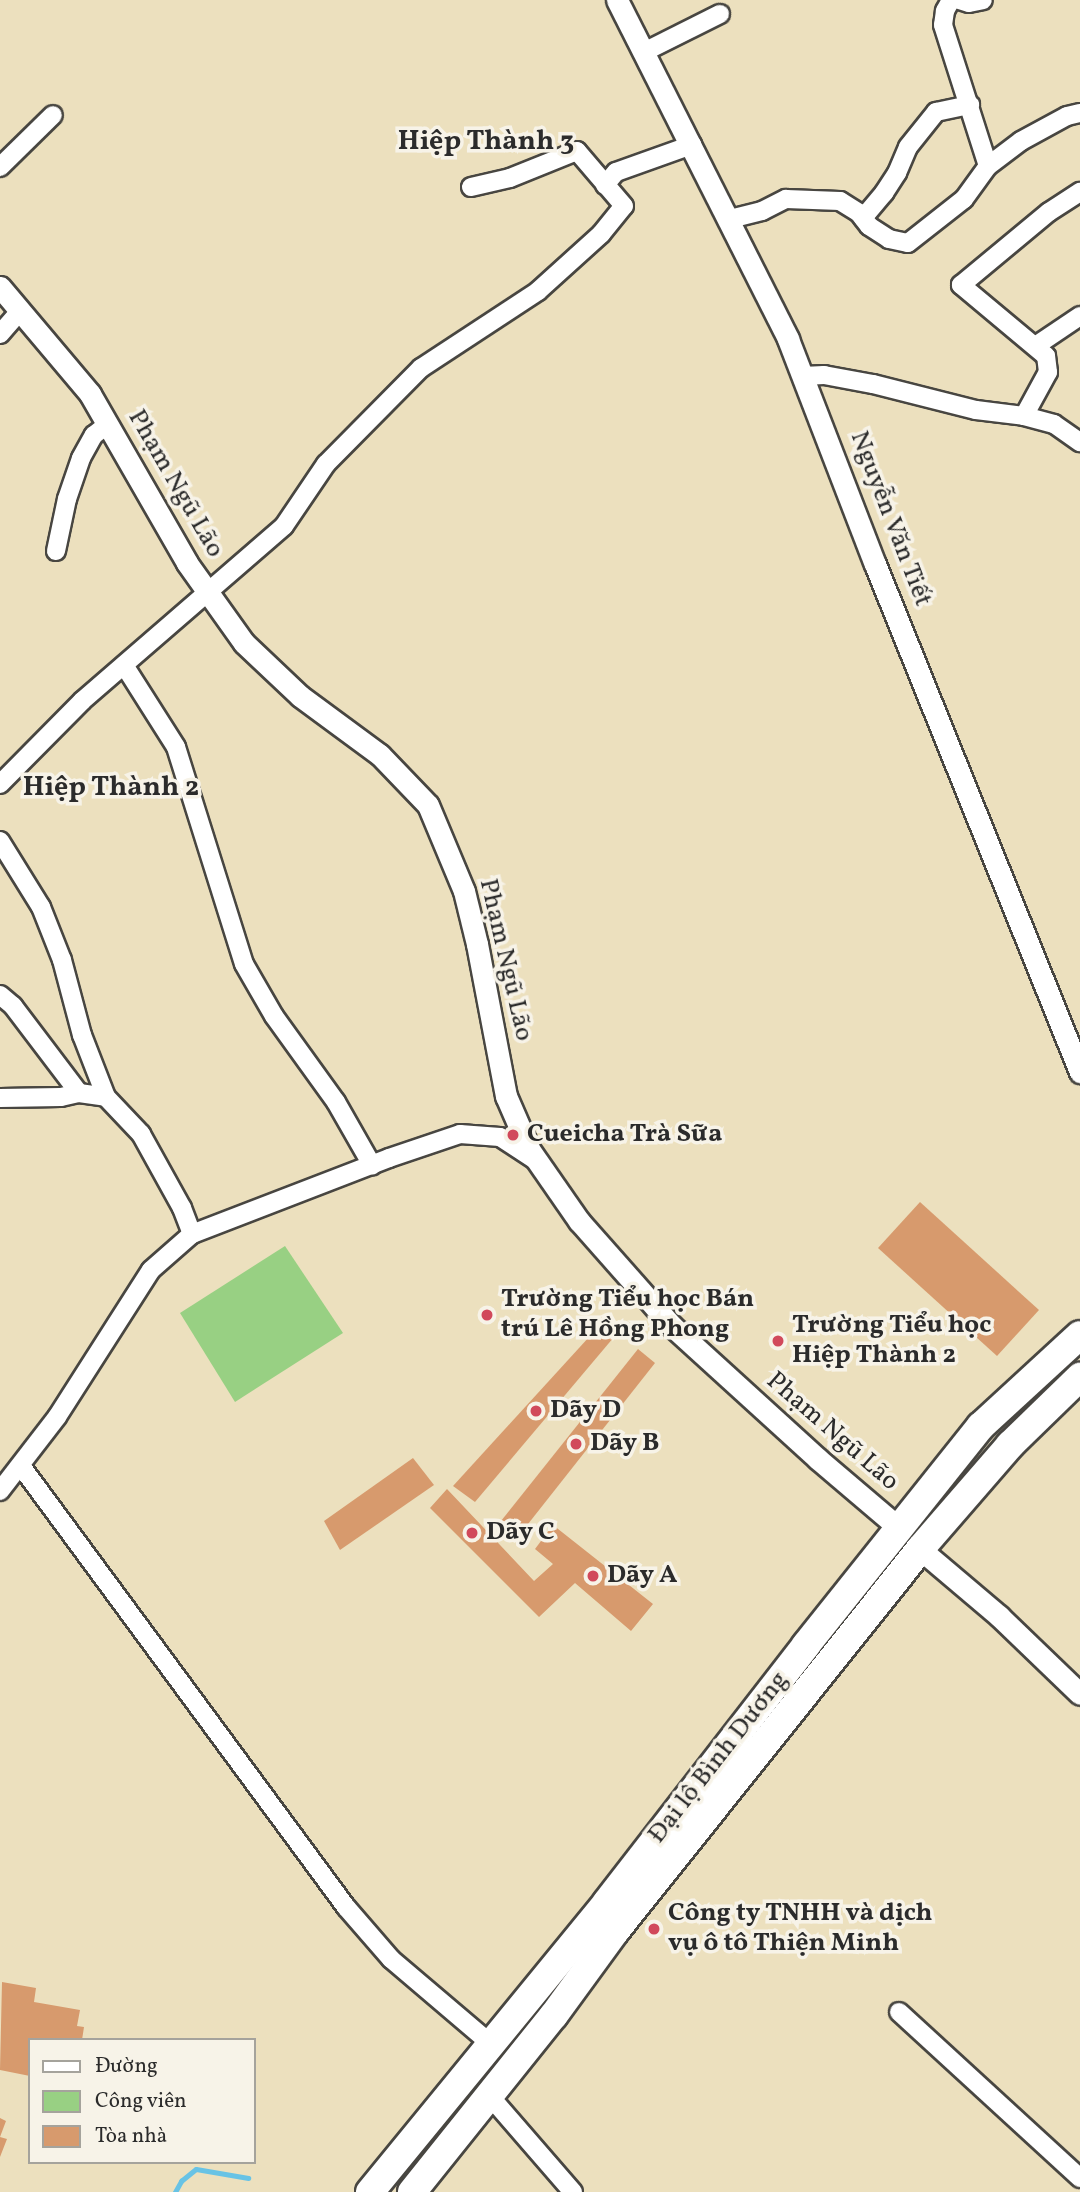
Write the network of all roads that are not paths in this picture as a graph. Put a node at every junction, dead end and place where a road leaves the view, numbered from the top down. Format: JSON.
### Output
{"nodes":[{"id":1,"x":617,"y":0,"type":"edge"},
{"id":2,"x":951,"y":0,"type":"edge"},
{"id":3,"x":959,"y":0,"type":"edge"},
{"id":4,"x":983,"y":0,"type":"edge"},
{"id":5,"x":720,"y":15,"type":"dead end"},
{"id":6,"x":644,"y":52,"type":"junction"},
{"id":7,"x":970,"y":105,"type":"junction"},
{"id":8,"x":1080,"y":113,"type":"edge"},
{"id":9,"x":53,"y":115,"type":"dead end"},
{"id":10,"x":692,"y":145,"type":"junction"},
{"id":11,"x":988,"y":166,"type":"junction"},
{"id":12,"x":0,"y":167,"type":"edge"},
{"id":13,"x":606,"y":185,"type":"junction"},
{"id":14,"x":471,"y":187,"type":"dead end"},
{"id":15,"x":1080,"y":192,"type":"edge"},
{"id":16,"x":863,"y":218,"type":"junction"},
{"id":17,"x":730,"y":219,"type":"junction"},
{"id":18,"x":0,"y":287,"type":"edge"},
{"id":19,"x":20,"y":311,"type":"junction"},
{"id":20,"x":1080,"y":316,"type":"edge"},
{"id":21,"x":0,"y":334,"type":"edge"},
{"id":22,"x":1037,"y":345,"type":"junction"},
{"id":23,"x":803,"y":376,"type":"junction"},
{"id":24,"x":1024,"y":416,"type":"junction"},
{"id":25,"x":108,"y":424,"type":"junction"},
{"id":26,"x":1080,"y":442,"type":"edge"},
{"id":27,"x":56,"y":551,"type":"dead end"},
{"id":28,"x":208,"y":593,"type":"junction"},
{"id":29,"x":124,"y":665,"type":"junction"},
{"id":30,"x":0,"y":784,"type":"edge"},
{"id":31,"x":0,"y":841,"type":"edge"},
{"id":32,"x":0,"y":995,"type":"edge"},
{"id":33,"x":1080,"y":1072,"type":"edge"},
{"id":34,"x":79,"y":1093,"type":"junction"},
{"id":35,"x":106,"y":1097,"type":"junction"},
{"id":36,"x":0,"y":1098,"type":"edge"},
{"id":37,"x":538,"y":1162,"type":"junction"},
{"id":38,"x":372,"y":1165,"type":"junction"},
{"id":39,"x":192,"y":1234,"type":"junction"},
{"id":40,"x":1080,"y":1334,"type":"edge"},
{"id":41,"x":1080,"y":1377,"type":"edge"},
{"id":42,"x":21,"y":1466,"type":"junction"},
{"id":43,"x":0,"y":1491,"type":"edge"},
{"id":44,"x":899,"y":1528,"type":"junction"},
{"id":45,"x":920,"y":1549,"type":"junction"},
{"id":46,"x":1080,"y":1694,"type":"edge"},
{"id":47,"x":899,"y":2012,"type":"dead end"},
{"id":48,"x":492,"y":2045,"type":"junction"},
{"id":49,"x":488,"y":2094,"type":"junction"},
{"id":50,"x":1080,"y":2178,"type":"edge"},
{"id":51,"x":370,"y":2192,"type":"edge"},
{"id":52,"x":412,"y":2192,"type":"edge"},
{"id":53,"x":573,"y":2192,"type":"edge"}],
"edges":[{"from":1,"to":6,"type":"street","name":"Nguyễn Văn Tiết"},
{"from":2,"to":7,"type":"street"},
{"from":3,"to":4,"type":"street"},
{"from":5,"to":6,"type":"street"},
{"from":6,"to":10,"type":"street","name":"Nguyễn Văn Tiết"},
{"from":7,"to":11,"type":"street"},
{"from":7,"to":16,"type":"street"},
{"from":8,"to":11,"type":"street"},
{"from":9,"to":12,"type":"street"},
{"from":10,"to":13,"type":"street"},
{"from":10,"to":17,"type":"street","name":"Nguyễn Văn Tiết"},
{"from":11,"to":16,"type":"street"},
{"from":13,"to":14,"type":"street"},
{"from":13,"to":28,"type":"street"},
{"from":15,"to":22,"type":"street"},
{"from":16,"to":17,"type":"street"},
{"from":17,"to":23,"type":"street","name":"Nguyễn Văn Tiết"},
{"from":18,"to":19,"type":"street","name":"Phạm Ngũ Lão"},
{"from":19,"to":21,"type":"street"},
{"from":19,"to":25,"type":"street","name":"Phạm Ngũ Lão"},
{"from":20,"to":22,"type":"street"},
{"from":22,"to":24,"type":"street"},
{"from":23,"to":24,"type":"street"},
{"from":23,"to":33,"type":"street","name":"Nguyễn Văn Tiết"},
{"from":24,"to":26,"type":"street"},
{"from":25,"to":27,"type":"street"},
{"from":25,"to":28,"type":"street","name":"Phạm Ngũ Lão"},
{"from":28,"to":29,"type":"street"},
{"from":28,"to":37,"type":"street","name":"Phạm Ngũ Lão"},
{"from":29,"to":30,"type":"street"},
{"from":29,"to":38,"type":"street"},
{"from":31,"to":35,"type":"street"},
{"from":32,"to":34,"type":"street"},
{"from":34,"to":35,"type":"street"},
{"from":34,"to":36,"type":"street"},
{"from":35,"to":39,"type":"street"},
{"from":37,"to":38,"type":"street"},
{"from":37,"to":44,"type":"street","name":"Phạm Ngũ Lão"},
{"from":38,"to":39,"type":"street"},
{"from":39,"to":42,"type":"street"},
{"from":40,"to":44,"type":"highway","name":"Đại lộ Bình Dương"},
{"from":41,"to":45,"type":"highway","name":"Đại lộ Bình Dương"},
{"from":42,"to":43,"type":"street"},
{"from":42,"to":48,"type":"street"},
{"from":44,"to":48,"type":"highway","name":"Đại lộ Bình Dương"},
{"from":45,"to":46,"type":"street"},
{"from":45,"to":49,"type":"highway","name":"Đại lộ Bình Dương"},
{"from":47,"to":50,"type":"street"},
{"from":48,"to":51,"type":"highway","name":"Đại lộ Bình Dương"},
{"from":49,"to":52,"type":"highway","name":"Đại lộ Bình Dương"},
{"from":49,"to":53,"type":"street"}]}
